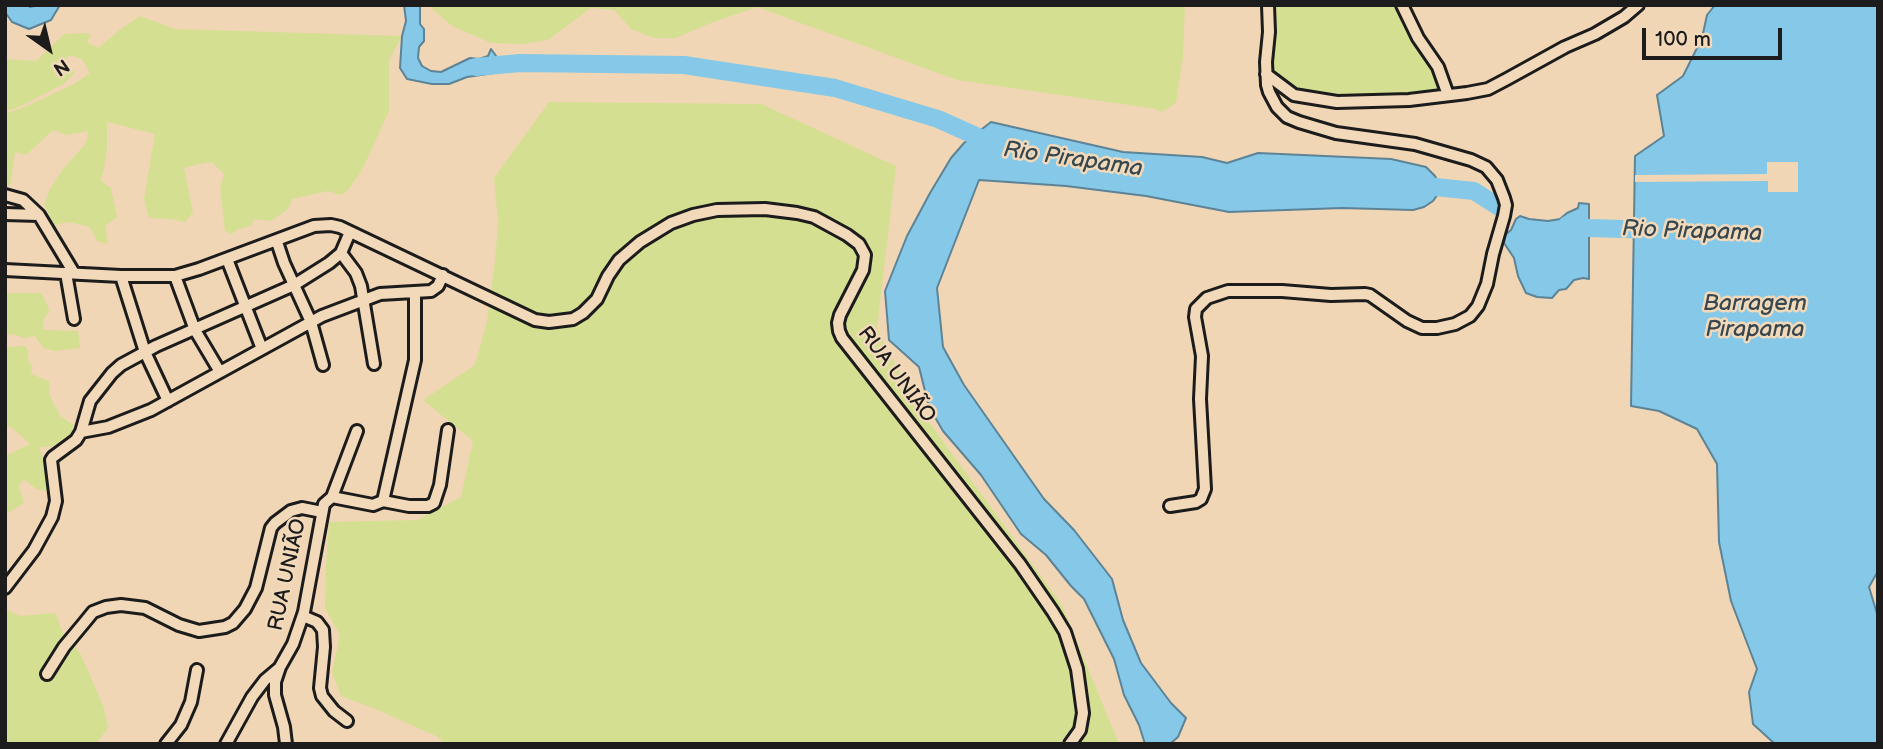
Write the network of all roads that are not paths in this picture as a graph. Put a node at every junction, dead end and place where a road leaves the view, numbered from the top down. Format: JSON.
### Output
{"nodes":[{"id":1,"x":1268,"y":5,"type":"edge"},
{"id":2,"x":1402,"y":5,"type":"edge"},
{"id":3,"x":1638,"y":5,"type":"edge"},
{"id":4,"x":1266,"y":74,"type":"junction"},
{"id":5,"x":1448,"y":95,"type":"junction"},
{"id":6,"x":5,"y":195,"type":"edge"},
{"id":7,"x":5,"y":214,"type":"edge"},
{"id":8,"x":39,"y":215,"type":"junction"},
{"id":9,"x":350,"y":232,"type":"junction"},
{"id":10,"x":277,"y":242,"type":"junction"},
{"id":11,"x":341,"y":253,"type":"junction"},
{"id":12,"x":227,"y":259,"type":"junction"},
{"id":13,"x":5,"y":270,"type":"edge"},
{"id":14,"x":70,"y":273,"type":"junction"},
{"id":15,"x":443,"y":275,"type":"junction"},
{"id":16,"x":121,"y":276,"type":"junction"},
{"id":17,"x":175,"y":276,"type":"junction"},
{"id":18,"x":294,"y":285,"type":"junction"},
{"id":19,"x":415,"y":292,"type":"junction"},
{"id":20,"x":364,"y":299,"type":"junction"},
{"id":21,"x":246,"y":307,"type":"junction"},
{"id":22,"x":74,"y":319,"type":"dead end"},
{"id":23,"x":311,"y":322,"type":"junction"},
{"id":24,"x":195,"y":330,"type":"junction"},
{"id":25,"x":262,"y":349,"type":"junction"},
{"id":26,"x":145,"y":352,"type":"junction"},
{"id":27,"x":374,"y":364,"type":"dead end"},
{"id":28,"x":323,"y":365,"type":"dead end"},
{"id":29,"x":220,"y":372,"type":"junction"},
{"id":30,"x":168,"y":401,"type":"junction"},
{"id":31,"x":448,"y":430,"type":"dead end"},
{"id":32,"x":357,"y":431,"type":"dead end"},
{"id":33,"x":81,"y":432,"type":"junction"},
{"id":34,"x":332,"y":496,"type":"junction"},
{"id":35,"x":383,"y":501,"type":"junction"},
{"id":36,"x":1170,"y":506,"type":"dead end"},
{"id":37,"x":322,"y":512,"type":"junction"},
{"id":38,"x":5,"y":588,"type":"edge"},
{"id":39,"x":303,"y":616,"type":"junction"},
{"id":40,"x":280,"y":667,"type":"junction"},
{"id":41,"x":197,"y":670,"type":"dead end"},
{"id":42,"x":47,"y":674,"type":"dead end"},
{"id":43,"x":347,"y":721,"type":"dead end"},
{"id":44,"x":166,"y":744,"type":"edge"},
{"id":45,"x":226,"y":744,"type":"edge"},
{"id":46,"x":286,"y":744,"type":"edge"},
{"id":47,"x":1070,"y":744,"type":"edge"}],
"edges":[{"from":1,"to":4,"type":"street"},
{"from":2,"to":5,"type":"street"},
{"from":3,"to":5,"type":"street"},
{"from":4,"to":5,"type":"street"},
{"from":4,"to":36,"type":"street"},
{"from":6,"to":8,"type":"street"},
{"from":7,"to":8,"type":"street"},
{"from":8,"to":14,"type":"street"},
{"from":9,"to":10,"type":"street"},
{"from":9,"to":11,"type":"street"},
{"from":9,"to":15,"type":"street"},
{"from":10,"to":12,"type":"street"},
{"from":10,"to":18,"type":"street"},
{"from":11,"to":18,"type":"street"},
{"from":11,"to":20,"type":"street"},
{"from":12,"to":17,"type":"street"},
{"from":12,"to":21,"type":"street"},
{"from":13,"to":14,"type":"street"},
{"from":14,"to":16,"type":"street"},
{"from":14,"to":22,"type":"street"},
{"from":15,"to":19,"type":"street"},
{"from":15,"to":47,"type":"street","name":"RUA UNIÃO"},
{"from":16,"to":17,"type":"street"},
{"from":16,"to":26,"type":"street"},
{"from":17,"to":24,"type":"street"},
{"from":18,"to":21,"type":"street"},
{"from":18,"to":23,"type":"street"},
{"from":19,"to":20,"type":"street"},
{"from":19,"to":35,"type":"street"},
{"from":20,"to":23,"type":"street"},
{"from":20,"to":27,"type":"street"},
{"from":21,"to":24,"type":"street"},
{"from":21,"to":25,"type":"street"},
{"from":23,"to":25,"type":"street"},
{"from":23,"to":28,"type":"street"},
{"from":24,"to":26,"type":"street"},
{"from":24,"to":29,"type":"street"},
{"from":25,"to":29,"type":"street"},
{"from":26,"to":30,"type":"street"},
{"from":26,"to":33,"type":"street"},
{"from":29,"to":30,"type":"street"},
{"from":30,"to":33,"type":"street"},
{"from":31,"to":35,"type":"street"},
{"from":32,"to":34,"type":"street","name":"RUA UNIÃO"},
{"from":33,"to":38,"type":"street"},
{"from":34,"to":35,"type":"street"},
{"from":34,"to":37,"type":"street","name":"RUA UNIÃO"},
{"from":37,"to":39,"type":"street","name":"RUA UNIÃO"},
{"from":37,"to":42,"type":"street"},
{"from":39,"to":40,"type":"street","name":"RUA UNIÃO"},
{"from":39,"to":43,"type":"street"},
{"from":40,"to":45,"type":"street"},
{"from":40,"to":46,"type":"street","name":"RUA UNIÃO"},
{"from":41,"to":44,"type":"street"}]}
